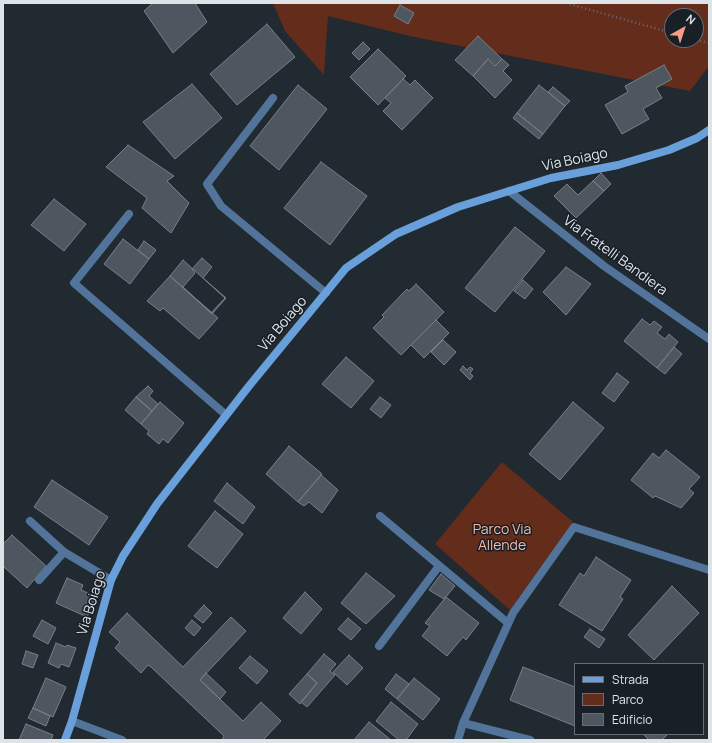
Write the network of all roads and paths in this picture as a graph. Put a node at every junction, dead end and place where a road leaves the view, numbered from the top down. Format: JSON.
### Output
{"nodes":[{"id":1,"x":566,"y":3,"type":"edge"},
{"id":2,"x":664,"y":31,"type":"edge"},
{"id":3,"x":273,"y":98,"type":"dead end"},
{"id":4,"x":709,"y":130,"type":"edge"},
{"id":5,"x":509,"y":191,"type":"junction"},
{"id":6,"x":129,"y":214,"type":"dead end"},
{"id":7,"x":326,"y":293,"type":"junction"},
{"id":8,"x":709,"y":339,"type":"edge"},
{"id":9,"x":226,"y":415,"type":"junction"},
{"id":10,"x":380,"y":516,"type":"dead end"},
{"id":11,"x":30,"y":522,"type":"dead end"},
{"id":12,"x":64,"y":552,"type":"junction"},
{"id":13,"x":439,"y":566,"type":"junction"},
{"id":14,"x":709,"y":570,"type":"edge"},
{"id":15,"x":39,"y":580,"type":"dead end"},
{"id":16,"x":111,"y":580,"type":"junction"},
{"id":17,"x":508,"y":623,"type":"junction"},
{"id":18,"x":379,"y":646,"type":"dead end"},
{"id":19,"x":72,"y":721,"type":"junction"},
{"id":20,"x":463,"y":723,"type":"junction"},
{"id":21,"x":64,"y":740,"type":"edge"},
{"id":22,"x":122,"y":740,"type":"edge"},
{"id":23,"x":458,"y":740,"type":"edge"},
{"id":24,"x":530,"y":740,"type":"edge"}],
"edges":[{"from":1,"to":2,"type":"path"},
{"from":3,"to":7,"type":"street"},
{"from":4,"to":5,"type":"street","name":"Via Boiago"},
{"from":5,"to":7,"type":"street","name":"Via Boiago"},
{"from":5,"to":8,"type":"street","name":"Via Fratelli Bandiera"},
{"from":6,"to":9,"type":"street"},
{"from":7,"to":9,"type":"street","name":"Via Boiago"},
{"from":9,"to":16,"type":"street","name":"Via Boiago"},
{"from":10,"to":13,"type":"street"},
{"from":11,"to":12,"type":"street"},
{"from":12,"to":15,"type":"street"},
{"from":12,"to":16,"type":"street"},
{"from":13,"to":17,"type":"street"},
{"from":13,"to":18,"type":"street"},
{"from":14,"to":17,"type":"street"},
{"from":16,"to":19,"type":"street","name":"Via Boiago"},
{"from":17,"to":20,"type":"street"},
{"from":19,"to":21,"type":"street","name":"Via Boiago"},
{"from":19,"to":22,"type":"street"},
{"from":20,"to":23,"type":"street"},
{"from":20,"to":24,"type":"street"}]}
